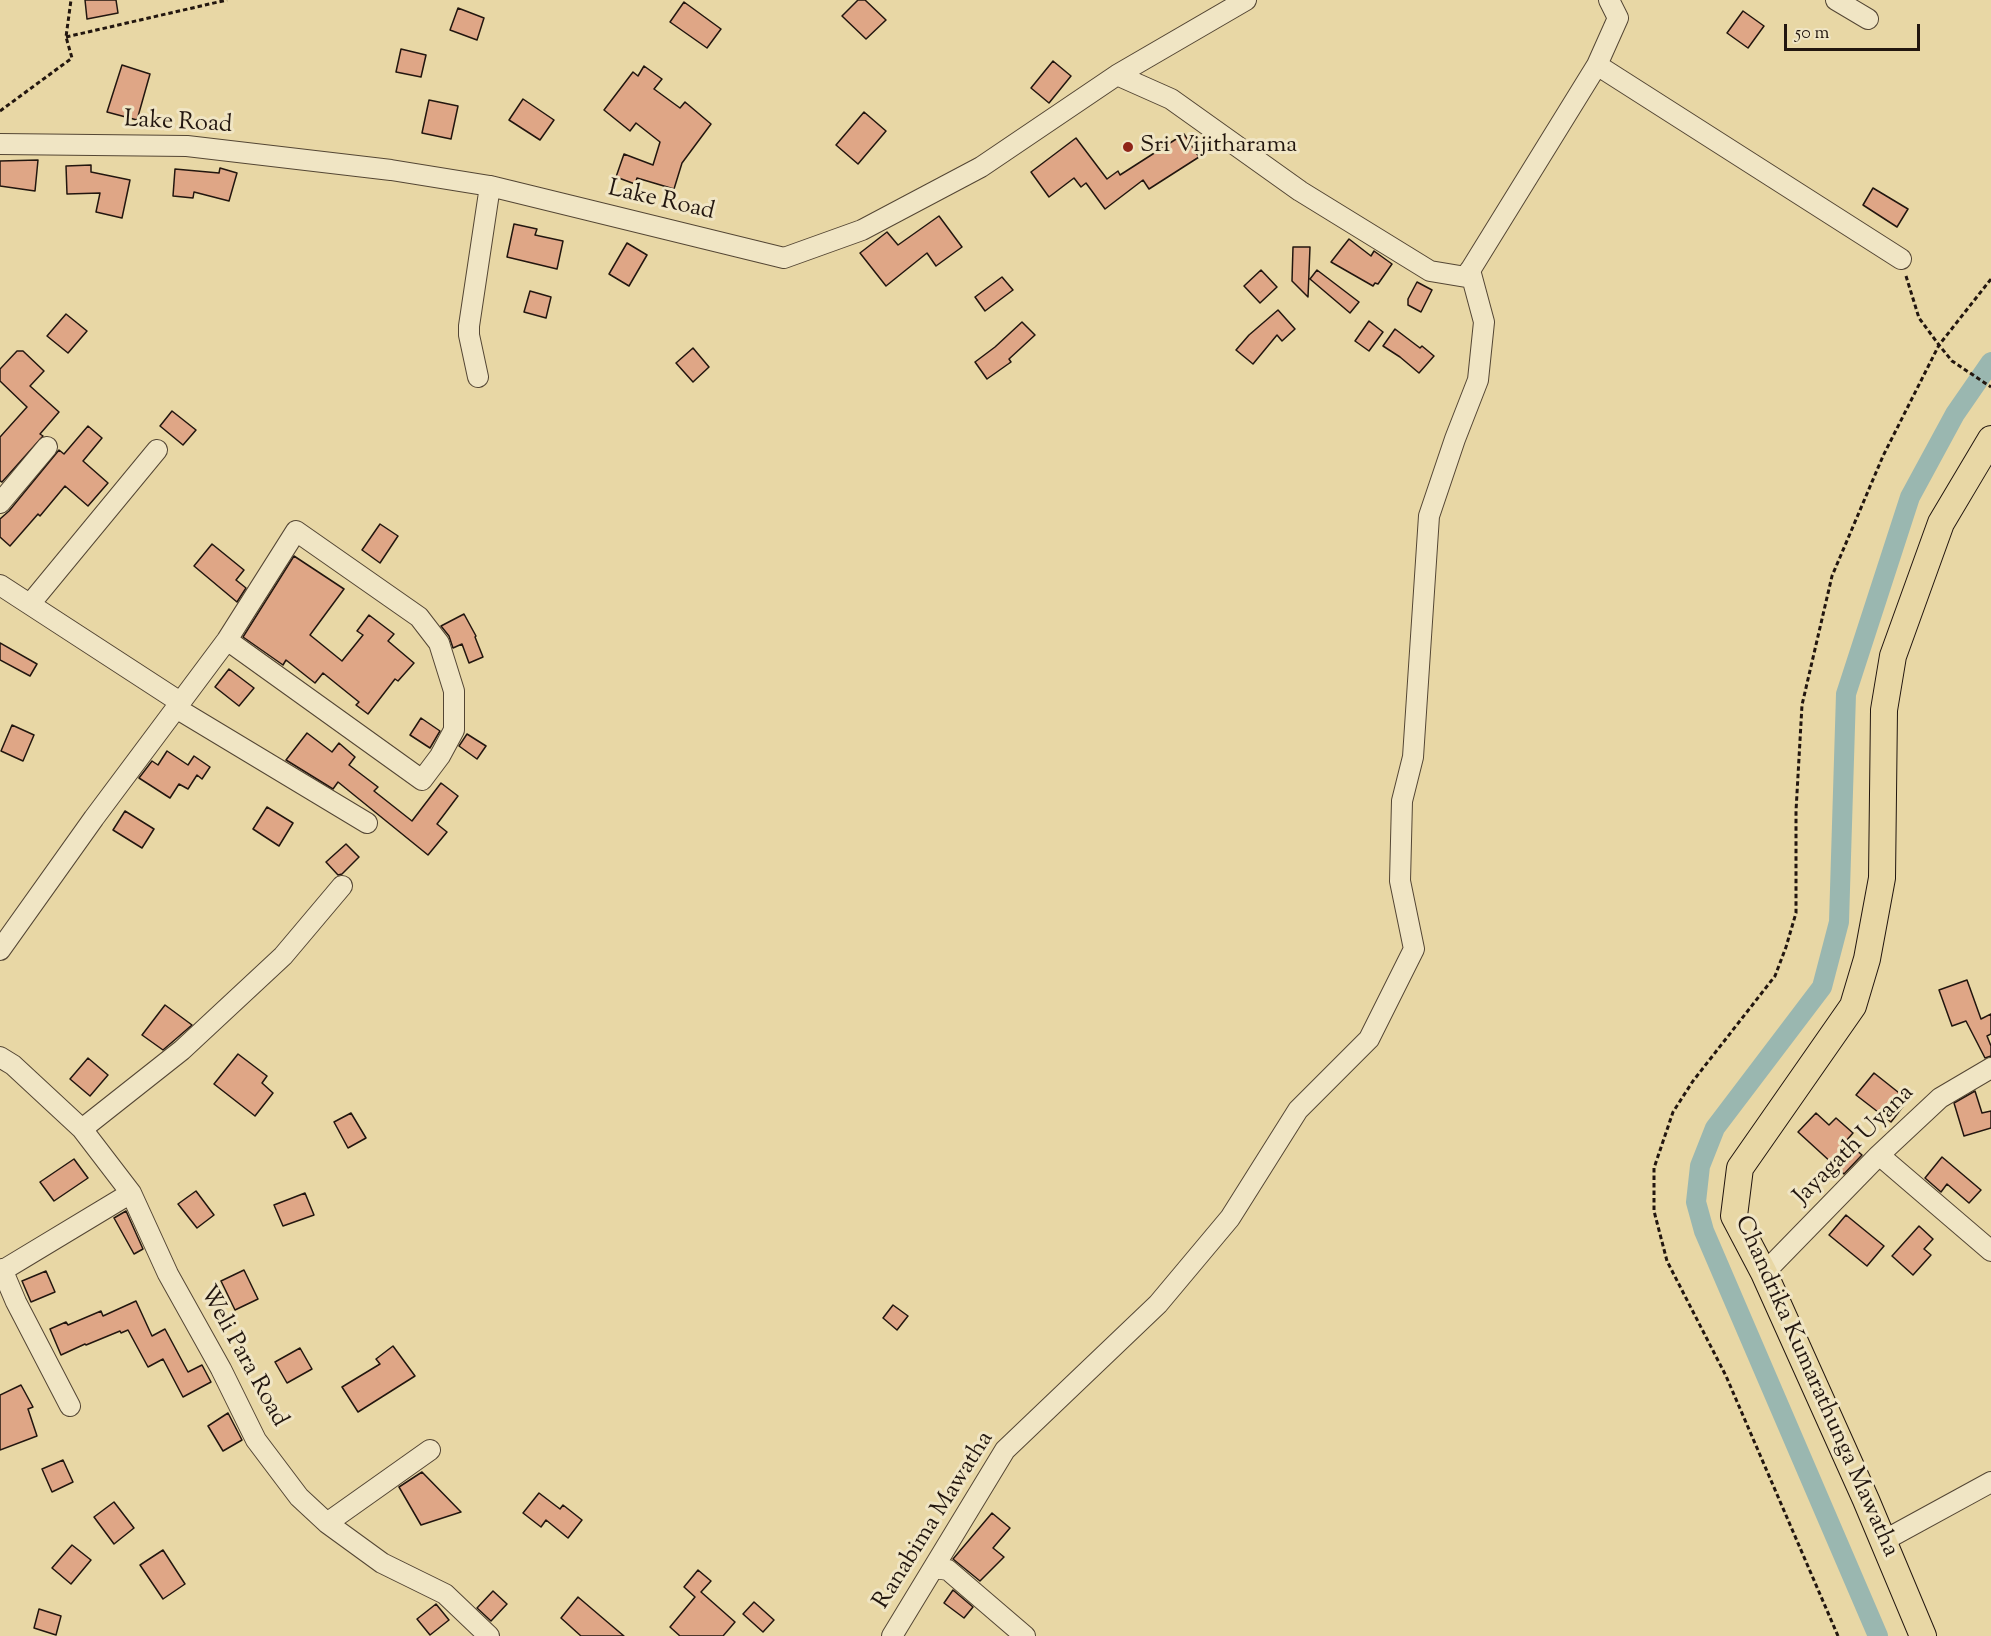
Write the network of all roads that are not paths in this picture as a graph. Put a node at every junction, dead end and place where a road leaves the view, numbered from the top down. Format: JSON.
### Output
{"nodes":[{"id":1,"x":1246,"y":0,"type":"edge"},
{"id":2,"x":1609,"y":0,"type":"edge"},
{"id":3,"x":1836,"y":0,"type":"edge"},
{"id":4,"x":1868,"y":19,"type":"dead end"},
{"id":5,"x":1597,"y":65,"type":"junction"},
{"id":6,"x":1117,"y":75,"type":"junction"},
{"id":7,"x":0,"y":144,"type":"edge"},
{"id":8,"x":490,"y":186,"type":"junction"},
{"id":9,"x":1901,"y":259,"type":"road end"},
{"id":10,"x":1470,"y":270,"type":"junction"},
{"id":11,"x":478,"y":377,"type":"dead end"},
{"id":12,"x":1991,"y":439,"type":"edge"},
{"id":13,"x":47,"y":447,"type":"dead end"},
{"id":14,"x":157,"y":450,"type":"dead end"},
{"id":15,"x":0,"y":503,"type":"edge"},
{"id":16,"x":0,"y":585,"type":"edge"},
{"id":17,"x":30,"y":604,"type":"junction"},
{"id":18,"x":226,"y":640,"type":"junction"},
{"id":19,"x":178,"y":705,"type":"junction"},
{"id":20,"x":367,"y":823,"type":"dead end"},
{"id":21,"x":342,"y":886,"type":"dead end"},
{"id":22,"x":0,"y":950,"type":"edge"},
{"id":23,"x":0,"y":1057,"type":"edge"},
{"id":24,"x":1991,"y":1068,"type":"edge"},
{"id":25,"x":82,"y":1129,"type":"junction"},
{"id":26,"x":1879,"y":1155,"type":"junction"},
{"id":27,"x":131,"y":1193,"type":"junction"},
{"id":28,"x":1991,"y":1251,"type":"edge"},
{"id":29,"x":1,"y":1270,"type":"edge"},
{"id":30,"x":1764,"y":1273,"type":"junction"},
{"id":31,"x":70,"y":1406,"type":"dead end"},
{"id":32,"x":430,"y":1450,"type":"dead end"},
{"id":33,"x":1991,"y":1482,"type":"edge"},
{"id":34,"x":327,"y":1523,"type":"junction"},
{"id":35,"x":1883,"y":1541,"type":"junction"},
{"id":36,"x":935,"y":1568,"type":"junction"},
{"id":37,"x":489,"y":1636,"type":"edge"},
{"id":38,"x":892,"y":1636,"type":"edge"},
{"id":39,"x":1025,"y":1636,"type":"edge"},
{"id":40,"x":1923,"y":1636,"type":"edge"}],
"edges":[{"from":1,"to":6,"type":"street","name":"Lake Road"},
{"from":2,"to":5,"type":"street"},
{"from":3,"to":4,"type":"street"},
{"from":5,"to":9,"type":"street"},
{"from":5,"to":10,"type":"street"},
{"from":6,"to":8,"type":"street","name":"Lake Road"},
{"from":6,"to":10,"type":"street"},
{"from":7,"to":8,"type":"street","name":"Lake Road"},
{"from":8,"to":11,"type":"street"},
{"from":10,"to":36,"type":"street","name":"Ranabima Mawatha"},
{"from":12,"to":30,"type":"main road","name":"Chandrika Kumarathunga Mawatha"},
{"from":13,"to":15,"type":"street"},
{"from":14,"to":17,"type":"street"},
{"from":16,"to":17,"type":"street"},
{"from":17,"to":19,"type":"street"},
{"from":18,"to":18,"type":"street"},
{"from":18,"to":19,"type":"street"},
{"from":19,"to":20,"type":"street"},
{"from":19,"to":22,"type":"street"},
{"from":21,"to":25,"type":"street"},
{"from":23,"to":25,"type":"street","name":"Weli Para Road"},
{"from":24,"to":26,"type":"street","name":"Jayagath Uyana"},
{"from":25,"to":27,"type":"street","name":"Weli Para Road"},
{"from":26,"to":28,"type":"street"},
{"from":26,"to":30,"type":"street","name":"Jayagath Uyana"},
{"from":27,"to":29,"type":"street"},
{"from":27,"to":34,"type":"street","name":"Weli Para Road"},
{"from":29,"to":31,"type":"street"},
{"from":30,"to":35,"type":"main road","name":"Chandrika Kumarathunga Mawatha"},
{"from":32,"to":34,"type":"street"},
{"from":33,"to":35,"type":"street"},
{"from":34,"to":37,"type":"street","name":"Weli Para Road"},
{"from":35,"to":40,"type":"main road","name":"Chandrika Kumarathunga Mawatha"},
{"from":36,"to":38,"type":"street","name":"Ranabima Mawatha"},
{"from":36,"to":39,"type":"street"}]}
